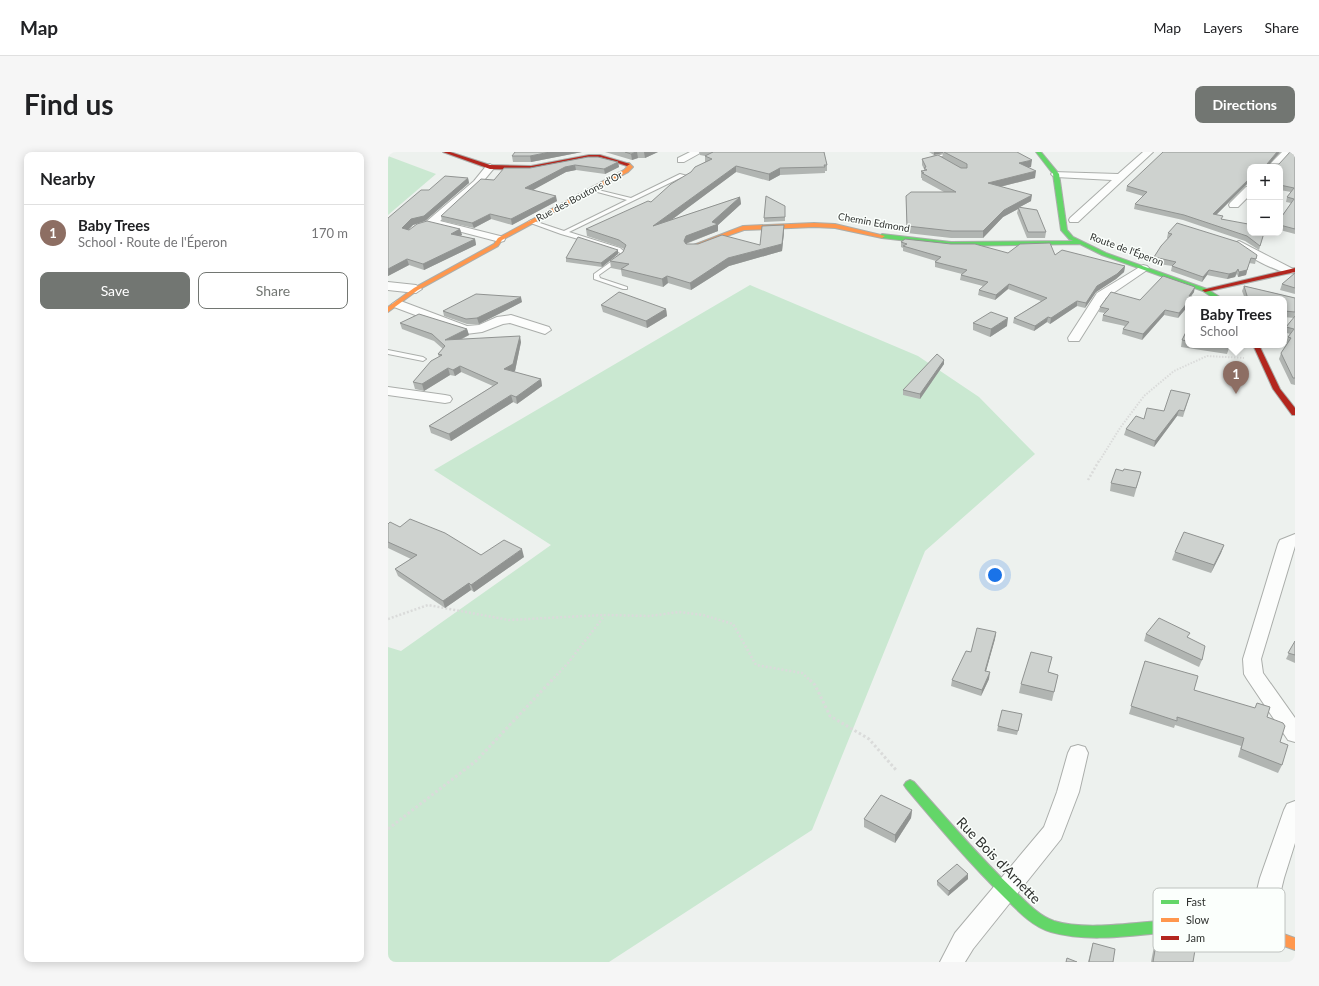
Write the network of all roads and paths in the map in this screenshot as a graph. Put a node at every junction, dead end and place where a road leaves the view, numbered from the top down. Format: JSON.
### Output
{"nodes":[{"id":1,"x":445,"y":152,"type":"edge"},
{"id":2,"x":958,"y":152,"type":"edge"},
{"id":3,"x":1038,"y":152,"type":"edge"},
{"id":4,"x":1148,"y":152,"type":"edge"},
{"id":5,"x":1286,"y":152,"type":"edge"},
{"id":6,"x":946,"y":163,"type":"edge"},
{"id":7,"x":1275,"y":164,"type":"edge"},
{"id":8,"x":490,"y":167,"type":"junction"},
{"id":9,"x":1056,"y":174,"type":"junction"},
{"id":10,"x":689,"y":177,"type":"edge"},
{"id":11,"x":1120,"y":177,"type":"junction"},
{"id":12,"x":592,"y":189,"type":"junction"},
{"id":13,"x":1247,"y":192,"type":"edge"},
{"id":14,"x":631,"y":200,"type":"junction"},
{"id":15,"x":1234,"y":205,"type":"dead end"},
{"id":16,"x":1074,"y":220,"type":"dead end"},
{"id":17,"x":531,"y":222,"type":"junction"},
{"id":18,"x":563,"y":233,"type":"junction"},
{"id":19,"x":500,"y":239,"type":"junction"},
{"id":20,"x":1226,"y":240,"type":"edge"},
{"id":21,"x":1078,"y":243,"type":"junction"},
{"id":22,"x":693,"y":247,"type":"edge"},
{"id":23,"x":1142,"y":268,"type":"junction"},
{"id":24,"x":1292,"y":270,"type":"edge"},
{"id":25,"x":1232,"y":283,"type":"junction"},
{"id":26,"x":388,"y":286,"type":"edge"},
{"id":27,"x":626,"y":288,"type":"dead end"},
{"id":28,"x":416,"y":289,"type":"junction"},
{"id":29,"x":1205,"y":290,"type":"junction"},
{"id":30,"x":1260,"y":290,"type":"edge"},
{"id":31,"x":1215,"y":296,"type":"edge"},
{"id":32,"x":393,"y":307,"type":"edge"},
{"id":33,"x":545,"y":330,"type":"dead end"},
{"id":34,"x":1074,"y":338,"type":"dead end"},
{"id":35,"x":1257,"y":348,"type":"edge"},
{"id":36,"x":388,"y":352,"type":"edge"},
{"id":37,"x":423,"y":359,"type":"dead end"},
{"id":38,"x":1262,"y":360,"type":"junction"},
{"id":39,"x":388,"y":390,"type":"edge"},
{"id":40,"x":445,"y":399,"type":"dead end"},
{"id":41,"x":1295,"y":413,"type":"edge"},
{"id":42,"x":1088,"y":480,"type":"dead end"},
{"id":43,"x":1295,"y":538,"type":"edge"},
{"id":44,"x":605,"y":615,"type":"junction"},
{"id":45,"x":388,"y":618,"type":"edge"},
{"id":46,"x":1295,"y":734,"type":"edge"},
{"id":47,"x":1078,"y":753,"type":"dead end"},
{"id":48,"x":910,"y":785,"type":"joint"},
{"id":49,"x":1295,"y":810,"type":"edge"},
{"id":50,"x":388,"y":829,"type":"edge"},
{"id":51,"x":1270,"y":888,"type":"edge"},
{"id":52,"x":1006,"y":890,"type":"junction"},
{"id":53,"x":1153,"y":928,"type":"edge"},
{"id":54,"x":1285,"y":940,"type":"edge"},
{"id":55,"x":1295,"y":944,"type":"edge"},
{"id":56,"x":952,"y":962,"type":"edge"}],
"edges":[{"from":1,"to":8,"type":"street"},
{"from":2,"to":6,"type":"lane"},
{"from":3,"to":9,"type":"street"},
{"from":4,"to":11,"type":"street"},
{"from":5,"to":7,"type":"street"},
{"from":8,"to":12,"type":"street","name":"Rue des Boutons d'Or"},
{"from":8,"to":19,"type":"street"},
{"from":9,"to":11,"type":"street"},
{"from":9,"to":21,"type":"street","name":"Route de l'Éperon"},
{"from":10,"to":14,"type":"lane"},
{"from":11,"to":16,"type":"street"},
{"from":12,"to":14,"type":"lane"},
{"from":12,"to":17,"type":"street","name":"Rue des Boutons d'Or"},
{"from":13,"to":15,"type":"street"},
{"from":14,"to":18,"type":"lane"},
{"from":17,"to":18,"type":"lane"},
{"from":17,"to":19,"type":"street","name":"Rue des Boutons d'Or"},
{"from":18,"to":27,"type":"lane"},
{"from":19,"to":28,"type":"street","name":"Rue des Boutons d'Or"},
{"from":20,"to":24,"type":"street"},
{"from":21,"to":22,"type":"street","name":"Chemin Edmond"},
{"from":21,"to":23,"type":"street","name":"Route de l'Éperon"},
{"from":23,"to":29,"type":"street","name":"Route de l'Éperon"},
{"from":23,"to":34,"type":"street"},
{"from":24,"to":25,"type":"street"},
{"from":25,"to":29,"type":"street"},
{"from":25,"to":30,"type":"street"},
{"from":26,"to":28,"type":"street"},
{"from":28,"to":32,"type":"street","name":"Rue des Boutons d'Or"},
{"from":29,"to":31,"type":"street","name":"Route de l'Éperon"},
{"from":32,"to":33,"type":"street"},
{"from":35,"to":38,"type":"street"},
{"from":36,"to":37,"type":"lane"},
{"from":38,"to":41,"type":"street"},
{"from":38,"to":42,"type":"path"},
{"from":39,"to":40,"type":"street"},
{"from":43,"to":46,"type":"street"},
{"from":44,"to":45,"type":"path"},
{"from":44,"to":48,"type":"path"},
{"from":44,"to":50,"type":"path"},
{"from":47,"to":52,"type":"street"},
{"from":48,"to":52,"type":"street","name":"Rue Bois d'Arnette"},
{"from":49,"to":51,"type":"street"},
{"from":52,"to":53,"type":"street","name":"Rue Bois d'Arnette"},
{"from":52,"to":56,"type":"street"},
{"from":54,"to":55,"type":"street","name":"Rue Bois d'Arnette"}]}
